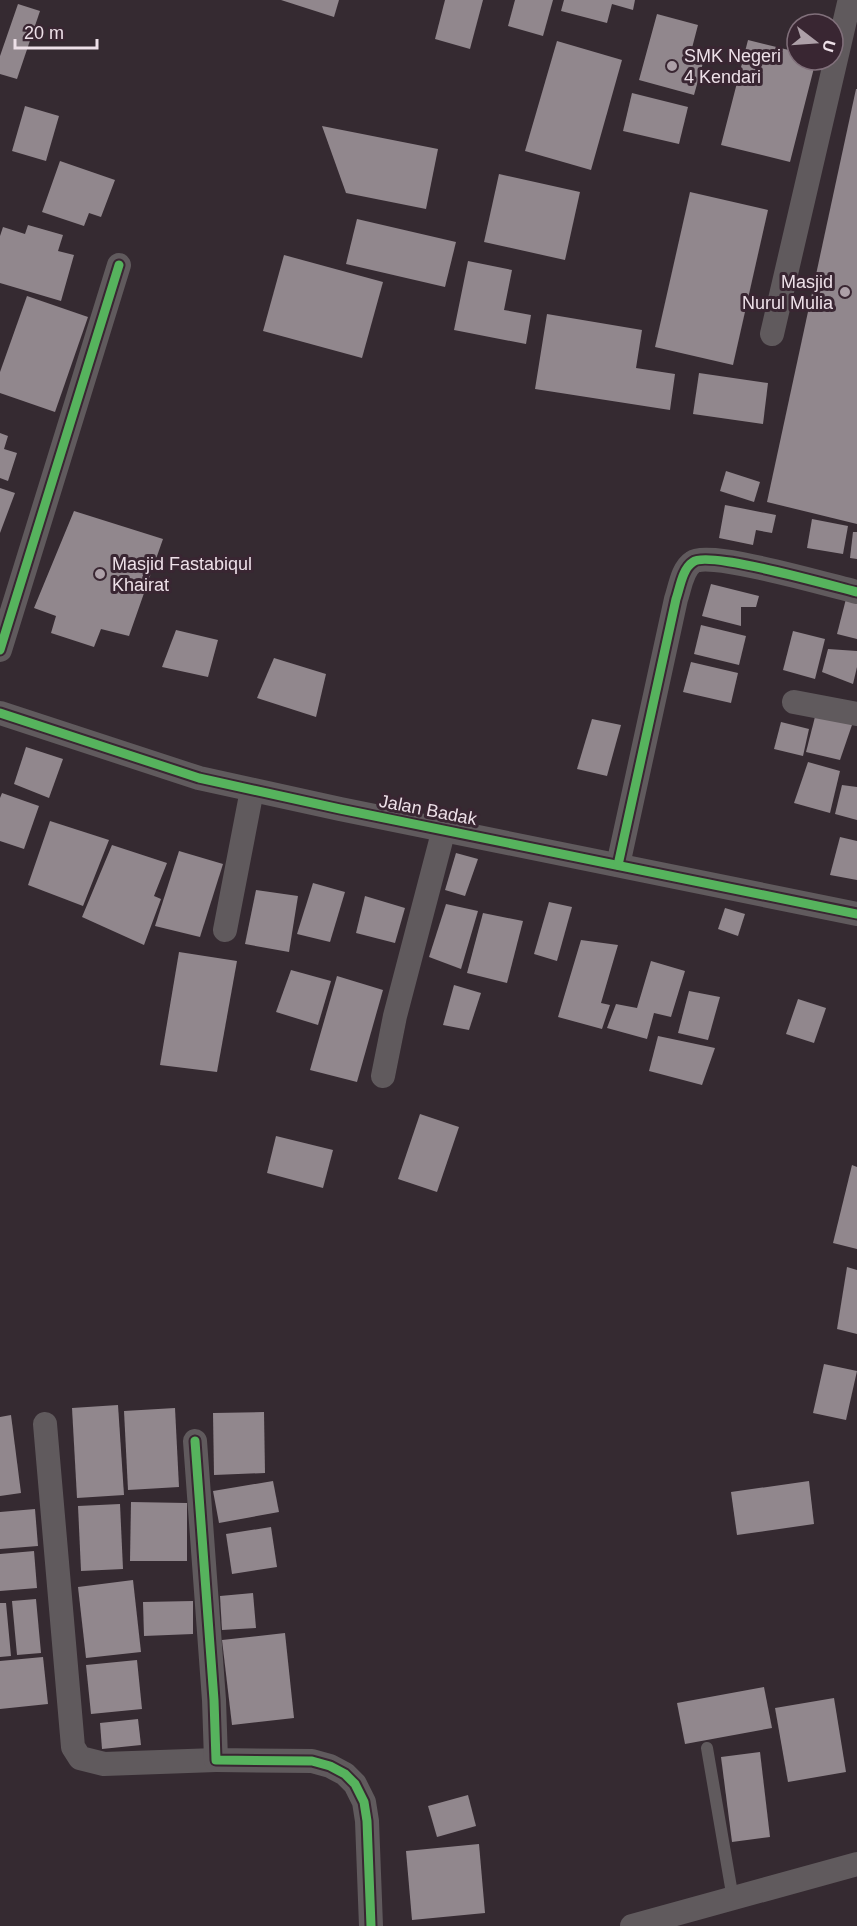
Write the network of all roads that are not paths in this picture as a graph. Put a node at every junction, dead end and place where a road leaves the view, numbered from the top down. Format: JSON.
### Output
{"nodes":[{"id":1,"x":848,"y":2,"type":"edge"},
{"id":2,"x":119,"y":265,"type":"dead end"},
{"id":3,"x":772,"y":334,"type":"dead end"},
{"id":4,"x":857,"y":592,"type":"edge"},
{"id":5,"x":0,"y":650,"type":"edge"},
{"id":6,"x":794,"y":702,"type":"dead end"},
{"id":7,"x":0,"y":713,"type":"edge"},
{"id":8,"x":857,"y":714,"type":"edge"},
{"id":9,"x":252,"y":790,"type":"junction"},
{"id":10,"x":444,"y":829,"type":"junction"},
{"id":11,"x":618,"y":865,"type":"junction"},
{"id":12,"x":857,"y":914,"type":"edge"},
{"id":13,"x":225,"y":930,"type":"dead end"},
{"id":14,"x":383,"y":1076,"type":"dead end"},
{"id":15,"x":45,"y":1424,"type":"dead end"},
{"id":16,"x":195,"y":1441,"type":"dead end"},
{"id":17,"x":707,"y":1748,"type":"dead end"},
{"id":18,"x":216,"y":1760,"type":"junction"},
{"id":19,"x":857,"y":1864,"type":"edge"},
{"id":20,"x":733,"y":1899,"type":"junction"},
{"id":21,"x":371,"y":1926,"type":"edge"},
{"id":22,"x":632,"y":1926,"type":"edge"}],
"edges":[{"from":1,"to":3,"type":"street"},
{"from":2,"to":5,"type":"street"},
{"from":4,"to":11,"type":"street"},
{"from":6,"to":8,"type":"street"},
{"from":7,"to":9,"type":"street","name":"Jalan Badak"},
{"from":9,"to":10,"type":"street","name":"Jalan Badak"},
{"from":9,"to":13,"type":"street"},
{"from":10,"to":11,"type":"street","name":"Jalan Badak"},
{"from":10,"to":14,"type":"street"},
{"from":11,"to":12,"type":"street","name":"Jalan Badak"},
{"from":15,"to":18,"type":"street"},
{"from":16,"to":18,"type":"street"},
{"from":17,"to":20,"type":"lane"},
{"from":18,"to":21,"type":"street"},
{"from":19,"to":20,"type":"street"},
{"from":20,"to":22,"type":"street"}]}
